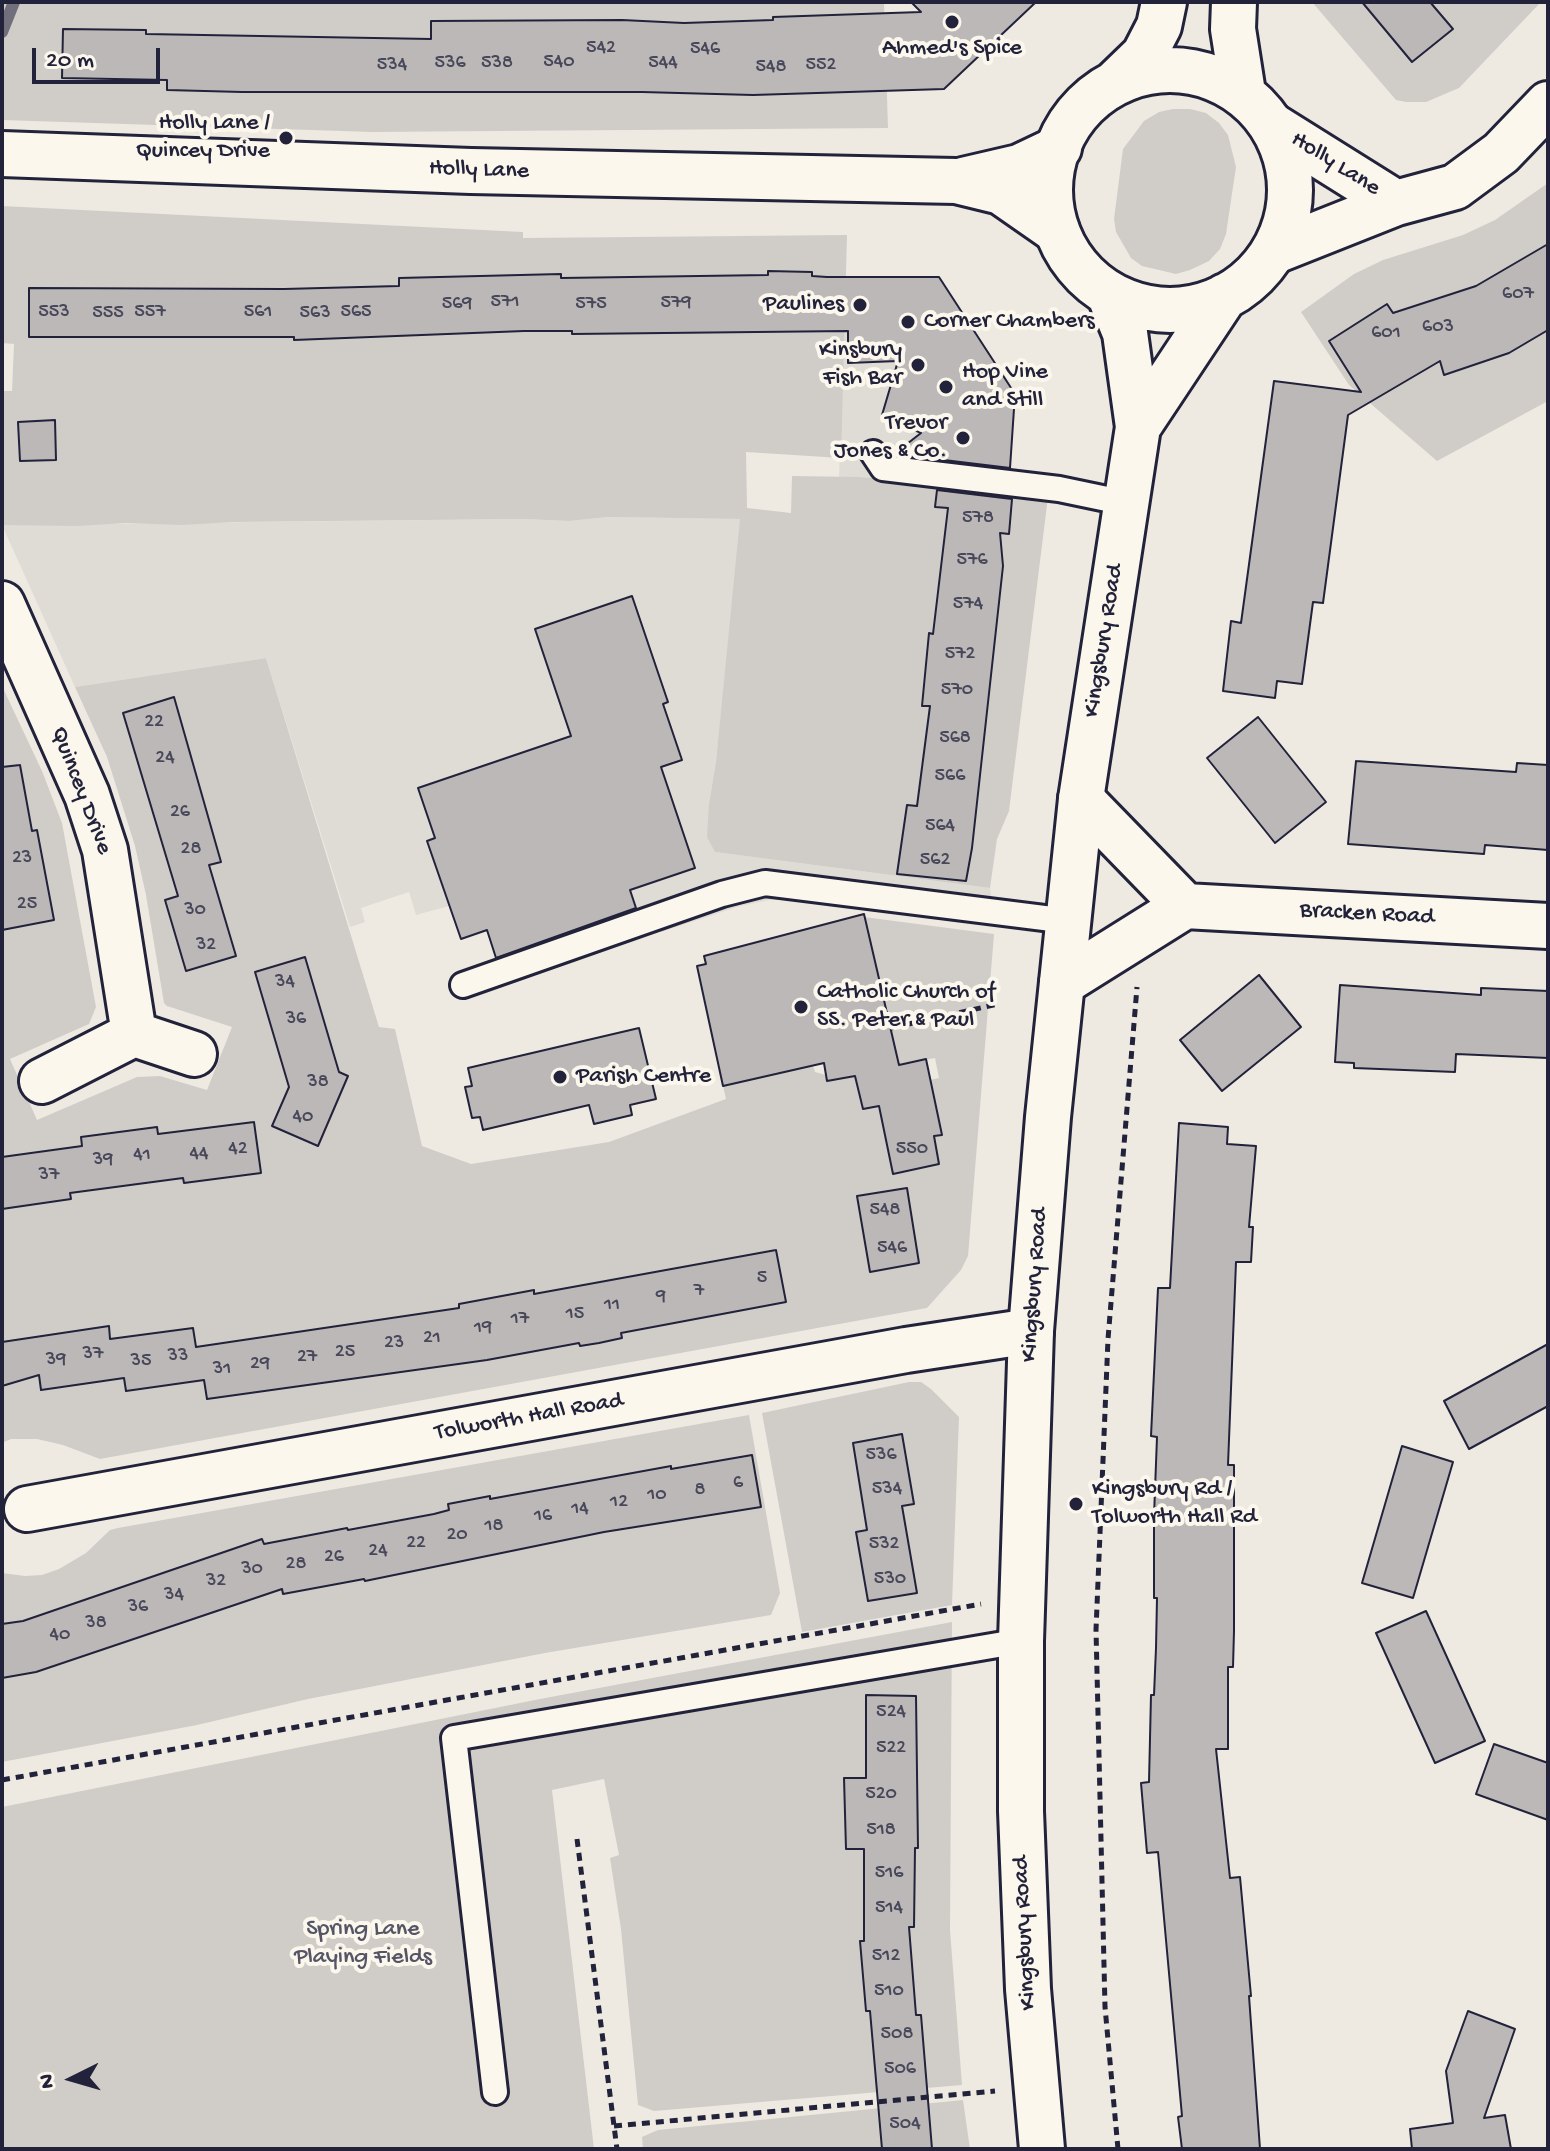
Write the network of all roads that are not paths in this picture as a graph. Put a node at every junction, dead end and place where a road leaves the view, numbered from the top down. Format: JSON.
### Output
{"nodes":[{"id":1,"x":1164,"y":2,"type":"edge"},
{"id":2,"x":1234,"y":2,"type":"edge"},
{"id":3,"x":1114,"y":85,"type":"junction"},
{"id":4,"x":1243,"y":93,"type":"junction"},
{"id":5,"x":1548,"y":104,"type":"edge"},
{"id":6,"x":1273,"y":126,"type":"junction"},
{"id":7,"x":1059,"y":148,"type":"junction"},
{"id":8,"x":2,"y":154,"type":"edge"},
{"id":9,"x":956,"y":181,"type":"junction"},
{"id":10,"x":1396,"y":203,"type":"junction"},
{"id":11,"x":1057,"y":231,"type":"junction"},
{"id":12,"x":1275,"y":251,"type":"junction"},
{"id":13,"x":1109,"y":294,"type":"junction"},
{"id":14,"x":1225,"y":296,"type":"junction"},
{"id":15,"x":1138,"y":427,"type":"junction"},
{"id":16,"x":873,"y":453,"type":"dead end"},
{"id":17,"x":1126,"y":503,"type":"junction"},
{"id":18,"x":2,"y":604,"type":"edge"},
{"id":19,"x":1081,"y":799,"type":"junction"},
{"id":20,"x":1185,"y":906,"type":"junction"},
{"id":21,"x":1068,"y":921,"type":"junction"},
{"id":22,"x":1548,"y":926,"type":"edge"},
{"id":23,"x":1062,"y":983,"type":"junction"},
{"id":24,"x":463,"y":985,"type":"dead end"},
{"id":25,"x":134,"y":1034,"type":"junction"},
{"id":26,"x":194,"y":1054,"type":"dead end"},
{"id":27,"x":42,"y":1081,"type":"dead end"},
{"id":28,"x":1031,"y":1331,"type":"junction"},
{"id":29,"x":27,"y":1509,"type":"dead end"},
{"id":30,"x":1021,"y":1641,"type":"junction"},
{"id":31,"x":495,"y":2092,"type":"dead end"},
{"id":32,"x":1042,"y":2149,"type":"edge"}],
"edges":[{"from":1,"to":3,"type":"street"},
{"from":2,"to":4,"type":"street"},
{"from":3,"to":4,"type":"street"},
{"from":3,"to":7,"type":"street"},
{"from":4,"to":6,"type":"street"},
{"from":5,"to":10,"type":"street","name":"Holly Lane"},
{"from":6,"to":10,"type":"street","name":"Holly Lane"},
{"from":6,"to":12,"type":"street"},
{"from":7,"to":9,"type":"street","name":"Holly Lane"},
{"from":7,"to":11,"type":"street"},
{"from":8,"to":9,"type":"street","name":"Holly Lane"},
{"from":9,"to":11,"type":"street","name":"Holly Lane"},
{"from":10,"to":12,"type":"street","name":"Holly Lane"},
{"from":11,"to":13,"type":"street"},
{"from":12,"to":14,"type":"street"},
{"from":13,"to":14,"type":"street"},
{"from":13,"to":15,"type":"street","name":"Kingsbury Road"},
{"from":14,"to":15,"type":"street","name":"Kingsbury Road"},
{"from":15,"to":17,"type":"street","name":"Kingsbury Road"},
{"from":16,"to":17,"type":"lane"},
{"from":17,"to":19,"type":"street","name":"Kingsbury Road"},
{"from":18,"to":25,"type":"street","name":"Quincey Drive"},
{"from":19,"to":20,"type":"street"},
{"from":19,"to":21,"type":"street","name":"Kingsbury Road"},
{"from":20,"to":22,"type":"street","name":"Bracken Road"},
{"from":20,"to":23,"type":"street"},
{"from":21,"to":23,"type":"street","name":"Kingsbury Road"},
{"from":21,"to":24,"type":"lane"},
{"from":23,"to":28,"type":"street","name":"Kingsbury Road"},
{"from":25,"to":26,"type":"street"},
{"from":25,"to":27,"type":"street"},
{"from":28,"to":29,"type":"street","name":"Tolworth Hall Road"},
{"from":28,"to":30,"type":"street","name":"Kingsbury Road"},
{"from":30,"to":31,"type":"lane"},
{"from":30,"to":32,"type":"street","name":"Kingsbury Road"}]}
